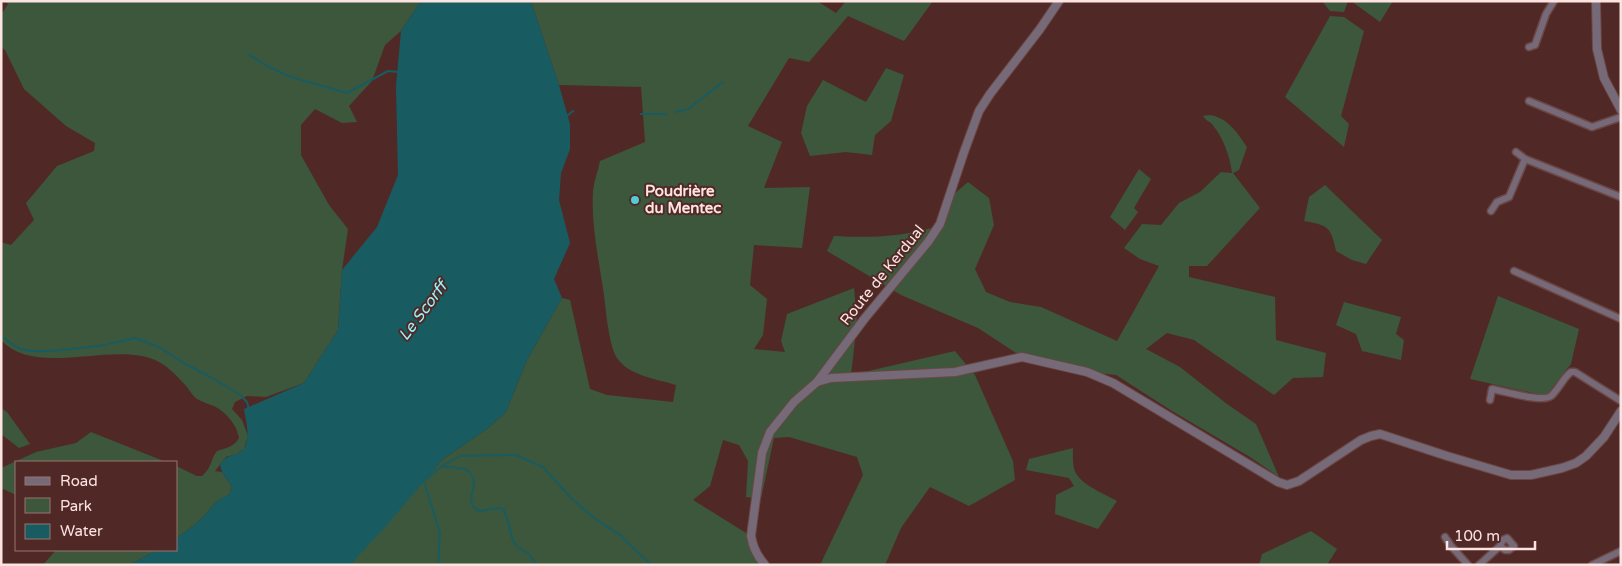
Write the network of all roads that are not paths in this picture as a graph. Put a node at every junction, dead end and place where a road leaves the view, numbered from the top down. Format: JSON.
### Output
{"nodes":[{"id":1,"x":1059,"y":1,"type":"edge"},
{"id":2,"x":1554,"y":1,"type":"edge"},
{"id":3,"x":1596,"y":1,"type":"edge"},
{"id":4,"x":1529,"y":47,"type":"dead end"},
{"id":5,"x":1529,"y":102,"type":"dead end"},
{"id":6,"x":1621,"y":110,"type":"edge"},
{"id":7,"x":1621,"y":117,"type":"edge"},
{"id":8,"x":1516,"y":152,"type":"dead end"},
{"id":9,"x":1525,"y":159,"type":"junction"},
{"id":10,"x":1621,"y":197,"type":"edge"},
{"id":11,"x":1490,"y":211,"type":"dead end"},
{"id":12,"x":1514,"y":271,"type":"dead end"},
{"id":13,"x":1621,"y":319,"type":"edge"},
{"id":14,"x":817,"y":382,"type":"junction"},
{"id":15,"x":1490,"y":400,"type":"dead end"},
{"id":16,"x":1621,"y":401,"type":"edge"},
{"id":17,"x":1621,"y":411,"type":"edge"},
{"id":18,"x":1445,"y":537,"type":"dead end"},
{"id":19,"x":1500,"y":546,"type":"dead end"},
{"id":20,"x":1621,"y":551,"type":"edge"},
{"id":21,"x":765,"y":565,"type":"edge"},
{"id":22,"x":1468,"y":565,"type":"edge"},
{"id":23,"x":1479,"y":565,"type":"edge"},
{"id":24,"x":1592,"y":565,"type":"edge"}],
"edges":[{"from":1,"to":14,"type":"street","name":"Route de Kerdual"},
{"from":2,"to":4,"type":"street"},
{"from":3,"to":6,"type":"street"},
{"from":5,"to":7,"type":"street"},
{"from":8,"to":9,"type":"street"},
{"from":9,"to":10,"type":"street"},
{"from":9,"to":11,"type":"street"},
{"from":12,"to":13,"type":"street"},
{"from":14,"to":17,"type":"street"},
{"from":14,"to":21,"type":"street","name":"Route de Kerdual"},
{"from":15,"to":16,"type":"street"},
{"from":18,"to":22,"type":"street"},
{"from":19,"to":23,"type":"street"},
{"from":20,"to":24,"type":"street"}]}
